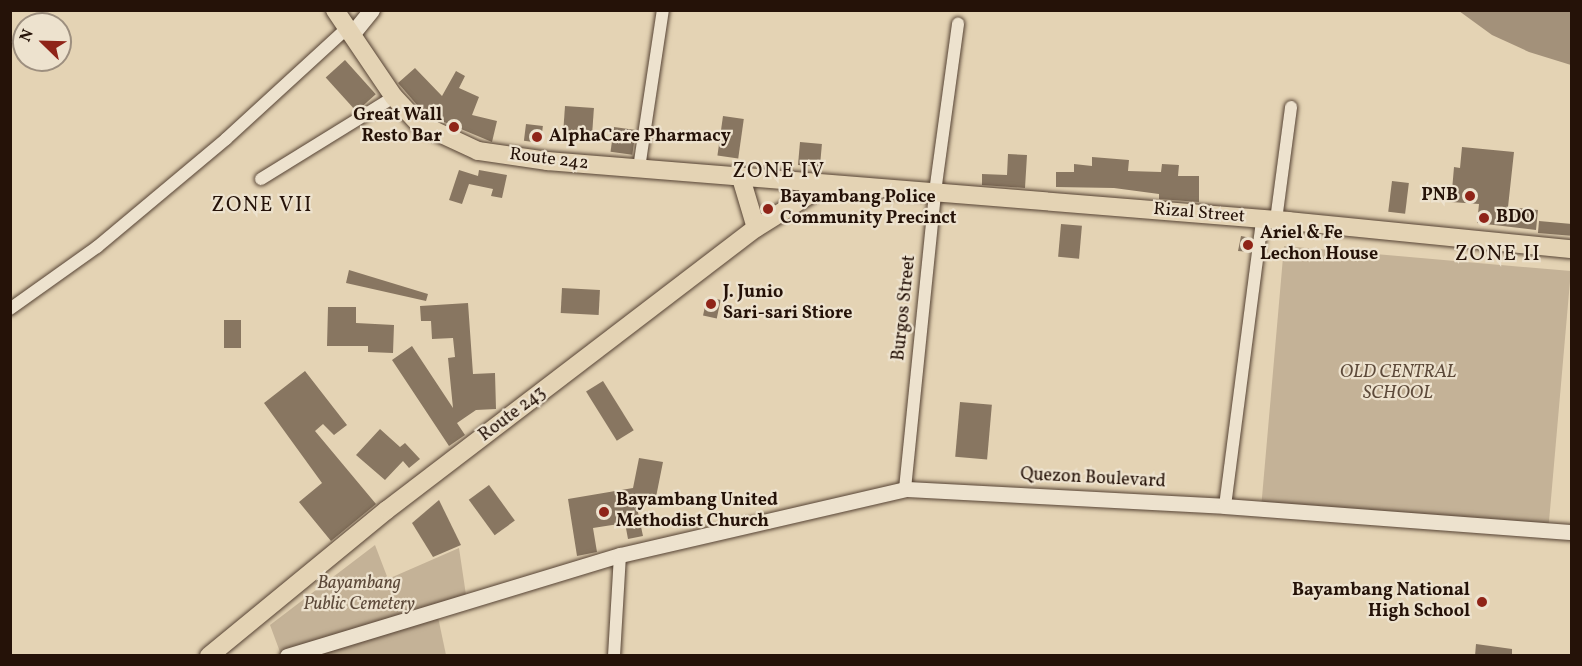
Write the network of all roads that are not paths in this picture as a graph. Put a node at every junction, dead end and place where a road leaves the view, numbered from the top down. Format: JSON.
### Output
{"nodes":[{"id":1,"x":336,"y":10,"type":"edge"},
{"id":2,"x":372,"y":10,"type":"edge"},
{"id":3,"x":663,"y":10,"type":"edge"},
{"id":4,"x":958,"y":24,"type":"dead end"},
{"id":5,"x":350,"y":32,"type":"junction"},
{"id":6,"x":394,"y":96,"type":"junction"},
{"id":7,"x":1291,"y":107,"type":"dead end"},
{"id":8,"x":639,"y":168,"type":"junction"},
{"id":9,"x":261,"y":178,"type":"dead end"},
{"id":10,"x":741,"y":178,"type":"junction"},
{"id":11,"x":825,"y":185,"type":"junction"},
{"id":12,"x":935,"y":192,"type":"junction"},
{"id":13,"x":1269,"y":220,"type":"junction"},
{"id":14,"x":756,"y":228,"type":"junction"},
{"id":15,"x":1572,"y":249,"type":"edge"},
{"id":16,"x":10,"y":309,"type":"edge"},
{"id":17,"x":904,"y":489,"type":"junction"},
{"id":18,"x":1226,"y":506,"type":"junction"},
{"id":19,"x":1572,"y":532,"type":"edge"},
{"id":20,"x":620,"y":555,"type":"junction"},
{"id":21,"x":209,"y":656,"type":"edge"},
{"id":22,"x":287,"y":656,"type":"edge"},
{"id":23,"x":614,"y":656,"type":"edge"}],
"edges":[{"from":1,"to":5,"type":"main road","name":"Route 242"},
{"from":2,"to":5,"type":"main road"},
{"from":3,"to":8,"type":"street"},
{"from":4,"to":12,"type":"street","name":"Burgos Street"},
{"from":5,"to":6,"type":"main road","name":"Route 242"},
{"from":5,"to":16,"type":"street"},
{"from":6,"to":8,"type":"main road","name":"Route 242"},
{"from":6,"to":9,"type":"street"},
{"from":7,"to":13,"type":"street"},
{"from":8,"to":10,"type":"main road","name":"Route 242"},
{"from":10,"to":11,"type":"main road","name":"Route 242"},
{"from":10,"to":14,"type":"main road"},
{"from":11,"to":12,"type":"main road","name":"Rizal Street"},
{"from":11,"to":14,"type":"main road","name":"Route 243"},
{"from":12,"to":13,"type":"main road","name":"Rizal Street"},
{"from":12,"to":17,"type":"street","name":"Burgos Street"},
{"from":13,"to":15,"type":"main road","name":"Rizal Street"},
{"from":13,"to":18,"type":"street"},
{"from":14,"to":21,"type":"main road","name":"Route 243"},
{"from":17,"to":18,"type":"street","name":"Quezon Boulevard"},
{"from":17,"to":20,"type":"street","name":"Quezon Boulevard"},
{"from":18,"to":19,"type":"street","name":"Quezon Boulevard"},
{"from":20,"to":22,"type":"street","name":"Quezon Boulevard"},
{"from":20,"to":23,"type":"street"}]}
